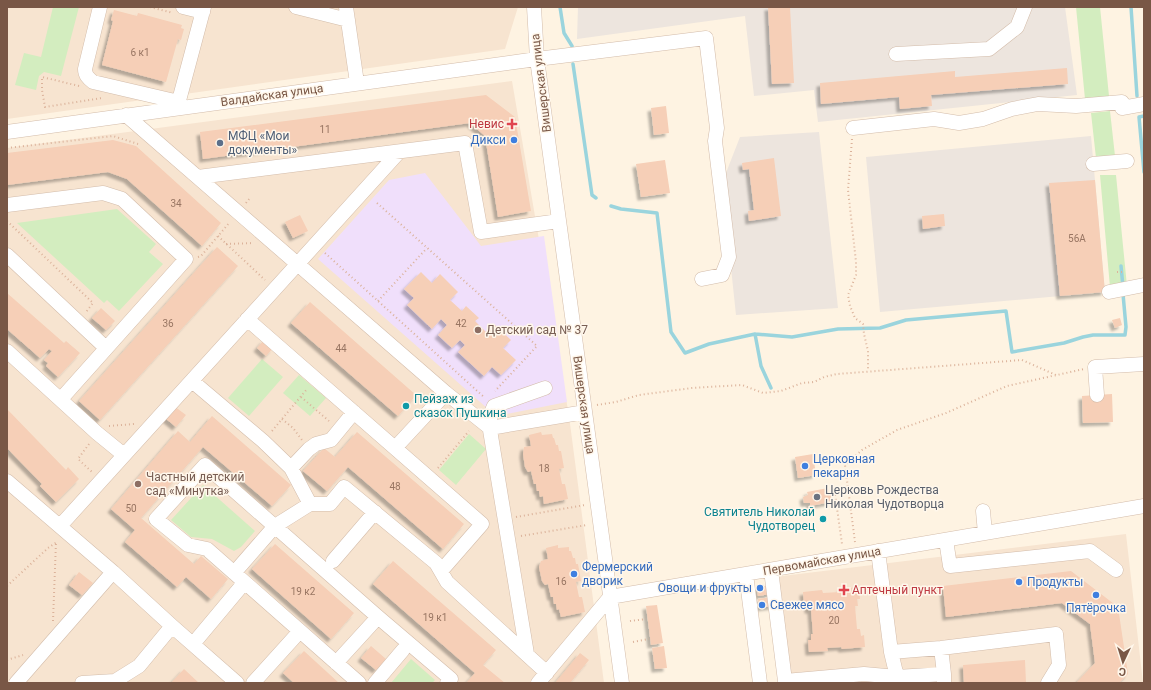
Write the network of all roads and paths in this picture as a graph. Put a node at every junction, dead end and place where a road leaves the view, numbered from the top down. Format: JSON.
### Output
{"nodes":[{"id":1,"x":100,"y":7,"type":"edge"},
{"id":2,"x":150,"y":7,"type":"edge"},
{"id":3,"x":296,"y":7,"type":"edge"},
{"id":4,"x":534,"y":7,"type":"edge"},
{"id":5,"x":1025,"y":7,"type":"edge"},
{"id":6,"x":179,"y":10,"type":"edge"},
{"id":7,"x":203,"y":10,"type":"edge"},
{"id":8,"x":347,"y":14,"type":"edge"},
{"id":9,"x":896,"y":54,"type":"dead end"},
{"id":10,"x":537,"y":59,"type":"junction"},
{"id":11,"x":42,"y":77,"type":"dead end"},
{"id":12,"x":357,"y":84,"type":"junction"},
{"id":13,"x":107,"y":98,"type":"dead end"},
{"id":14,"x":1144,"y":104,"type":"edge"},
{"id":15,"x":178,"y":105,"type":"junction"},
{"id":16,"x":126,"y":116,"type":"junction"},
{"id":17,"x":853,"y":128,"type":"joint"},
{"id":18,"x":7,"y":132,"type":"edge"},
{"id":19,"x":142,"y":145,"type":"dead end"},
{"id":20,"x":7,"y":148,"type":"edge"},
{"id":21,"x":399,"y":152,"type":"junction"},
{"id":22,"x":1127,"y":161,"type":"dead end"},
{"id":23,"x":1093,"y":164,"type":"dead end"},
{"id":24,"x":198,"y":177,"type":"junction"},
{"id":25,"x":250,"y":198,"type":"dead end"},
{"id":26,"x":377,"y":203,"type":"dead end"},
{"id":27,"x":7,"y":205,"type":"edge"},
{"id":28,"x":238,"y":212,"type":"junction"},
{"id":29,"x":7,"y":221,"type":"edge"},
{"id":30,"x":559,"y":221,"type":"junction"},
{"id":31,"x":218,"y":236,"type":"junction"},
{"id":32,"x":226,"y":244,"type":"junction"},
{"id":33,"x":275,"y":244,"type":"junction"},
{"id":34,"x":427,"y":248,"type":"junction"},
{"id":35,"x":206,"y":250,"type":"dead end"},
{"id":36,"x":324,"y":252,"type":"dead end"},
{"id":37,"x":7,"y":255,"type":"edge"},
{"id":38,"x":298,"y":263,"type":"junction"},
{"id":39,"x":1117,"y":272,"type":"dead end"},
{"id":40,"x":1123,"y":272,"type":"dead end"},
{"id":41,"x":702,"y":279,"type":"dead end"},
{"id":42,"x":1144,"y":285,"type":"edge"},
{"id":43,"x":275,"y":289,"type":"junction"},
{"id":44,"x":1110,"y":292,"type":"dead end"},
{"id":45,"x":378,"y":301,"type":"junction"},
{"id":46,"x":87,"y":310,"type":"dead end"},
{"id":47,"x":247,"y":319,"type":"junction"},
{"id":48,"x":106,"y":348,"type":"junction"},
{"id":49,"x":7,"y":351,"type":"edge"},
{"id":50,"x":1144,"y":364,"type":"edge"},
{"id":51,"x":1095,"y":367,"type":"junction"},
{"id":52,"x":868,"y":371,"type":"junction"},
{"id":53,"x":1056,"y":375,"type":"junction"},
{"id":54,"x":192,"y":381,"type":"junction"},
{"id":55,"x":310,"y":386,"type":"dead end"},
{"id":56,"x":545,"y":388,"type":"dead end"},
{"id":57,"x":446,"y":393,"type":"junction"},
{"id":58,"x":492,"y":394,"type":"dead end"},
{"id":59,"x":1097,"y":395,"type":"dead end"},
{"id":60,"x":301,"y":396,"type":"junction"},
{"id":61,"x":61,"y":399,"type":"junction"},
{"id":62,"x":487,"y":400,"type":"dead end"},
{"id":63,"x":585,"y":410,"type":"junction"},
{"id":64,"x":354,"y":412,"type":"junction"},
{"id":65,"x":282,"y":419,"type":"junction"},
{"id":66,"x":154,"y":422,"type":"junction"},
{"id":67,"x":332,"y":424,"type":"dead end"},
{"id":68,"x":490,"y":428,"type":"junction"},
{"id":69,"x":93,"y":430,"type":"junction"},
{"id":70,"x":273,"y":430,"type":"dead end"},
{"id":71,"x":470,"y":431,"type":"dead end"},
{"id":72,"x":303,"y":441,"type":"dead end"},
{"id":73,"x":395,"y":448,"type":"junction"},
{"id":74,"x":124,"y":455,"type":"junction"},
{"id":75,"x":291,"y":468,"type":"junction"},
{"id":76,"x":436,"y":471,"type":"dead end"},
{"id":77,"x":7,"y":481,"type":"edge"},
{"id":78,"x":100,"y":481,"type":"junction"},
{"id":79,"x":832,"y":495,"type":"dead end"},
{"id":80,"x":310,"y":504,"type":"junction"},
{"id":81,"x":586,"y":505,"type":"dead end"},
{"id":82,"x":1144,"y":506,"type":"edge"},
{"id":83,"x":983,"y":511,"type":"dead end"},
{"id":84,"x":375,"y":512,"type":"junction"},
{"id":85,"x":514,"y":517,"type":"dead end"},
{"id":86,"x":589,"y":524,"type":"dead end"},
{"id":87,"x":275,"y":526,"type":"junction"},
{"id":88,"x":64,"y":530,"type":"junction"},
{"id":89,"x":985,"y":533,"type":"junction"},
{"id":90,"x":518,"y":536,"type":"dead end"},
{"id":91,"x":946,"y":540,"type":"junction"},
{"id":92,"x":56,"y":542,"type":"junction"},
{"id":93,"x":878,"y":551,"type":"junction"},
{"id":94,"x":850,"y":556,"type":"junction"},
{"id":95,"x":333,"y":561,"type":"dead end"},
{"id":96,"x":771,"y":570,"type":"junction"},
{"id":97,"x":1116,"y":570,"type":"dead end"},
{"id":98,"x":441,"y":571,"type":"junction"},
{"id":99,"x":113,"y":572,"type":"junction"},
{"id":100,"x":234,"y":573,"type":"junction"},
{"id":101,"x":746,"y":574,"type":"junction"},
{"id":102,"x":244,"y":583,"type":"junction"},
{"id":103,"x":7,"y":586,"type":"edge"},
{"id":104,"x":610,"y":597,"type":"junction"},
{"id":105,"x":378,"y":617,"type":"junction"},
{"id":106,"x":646,"y":619,"type":"dead end"},
{"id":107,"x":630,"y":621,"type":"dead end"},
{"id":108,"x":172,"y":626,"type":"junction"},
{"id":109,"x":49,"y":627,"type":"dead end"},
{"id":110,"x":300,"y":631,"type":"junction"},
{"id":111,"x":649,"y":639,"type":"dead end"},
{"id":112,"x":633,"y":642,"type":"dead end"},
{"id":113,"x":193,"y":644,"type":"junction"},
{"id":114,"x":941,"y":648,"type":"junction"},
{"id":115,"x":403,"y":650,"type":"dead end"},
{"id":116,"x":891,"y":652,"type":"junction"},
{"id":117,"x":27,"y":654,"type":"dead end"},
{"id":118,"x":527,"y":654,"type":"junction"},
{"id":119,"x":7,"y":660,"type":"edge"},
{"id":120,"x":336,"y":663,"type":"junction"},
{"id":121,"x":897,"y":677,"type":"junction"},
{"id":122,"x":542,"y":678,"type":"edge"},
{"id":123,"x":944,"y":679,"type":"edge"},
{"id":124,"x":836,"y":680,"type":"edge"},
{"id":125,"x":116,"y":682,"type":"edge"},
{"id":126,"x":16,"y":683,"type":"edge"},
{"id":127,"x":82,"y":683,"type":"edge"},
{"id":128,"x":237,"y":683,"type":"edge"},
{"id":129,"x":253,"y":683,"type":"edge"},
{"id":130,"x":359,"y":683,"type":"edge"},
{"id":131,"x":375,"y":683,"type":"edge"},
{"id":132,"x":447,"y":683,"type":"edge"},
{"id":133,"x":622,"y":683,"type":"edge"},
{"id":134,"x":760,"y":683,"type":"edge"},
{"id":135,"x":1048,"y":683,"type":"edge"}],
"edges":[{"from":1,"to":15,"type":"street"},
{"from":2,"to":6,"type":"path"},
{"from":3,"to":8,"type":"street"},
{"from":4,"to":10,"type":"street","name":"Вишерская улица"},
{"from":5,"to":9,"type":"street"},
{"from":6,"to":7,"type":"street"},
{"from":7,"to":15,"type":"street"},
{"from":8,"to":12,"type":"street"},
{"from":10,"to":12,"type":"street","name":"Валдайская улица"},
{"from":10,"to":30,"type":"street","name":"Вишерская улица"},
{"from":10,"to":41,"type":"street","name":"Валдайская улица"},
{"from":11,"to":13,"type":"path"},
{"from":12,"to":15,"type":"street","name":"Валдайская улица"},
{"from":14,"to":17,"type":"street"},
{"from":15,"to":16,"type":"street","name":"Валдайская улица"},
{"from":16,"to":18,"type":"street","name":"Валдайская улица"},
{"from":16,"to":24,"type":"street"},
{"from":17,"to":52,"type":"path"},
{"from":19,"to":20,"type":"path"},
{"from":21,"to":24,"type":"street"},
{"from":21,"to":30,"type":"street"},
{"from":21,"to":38,"type":"street"},
{"from":22,"to":23,"type":"street"},
{"from":24,"to":28,"type":"street"},
{"from":25,"to":28,"type":"path"},
{"from":26,"to":34,"type":"path"},
{"from":27,"to":48,"type":"street"},
{"from":28,"to":31,"type":"path"},
{"from":28,"to":33,"type":"street"},
{"from":29,"to":46,"type":"path"},
{"from":30,"to":63,"type":"street","name":"Вишерская улица"},
{"from":31,"to":32,"type":"path"},
{"from":31,"to":35,"type":"path"},
{"from":32,"to":33,"type":"path"},
{"from":32,"to":43,"type":"path"},
{"from":33,"to":38,"type":"street"},
{"from":34,"to":45,"type":"path"},
{"from":34,"to":58,"type":"path"},
{"from":36,"to":45,"type":"path"},
{"from":37,"to":48,"type":"street"},
{"from":38,"to":43,"type":"street"},
{"from":38,"to":57,"type":"street"},
{"from":39,"to":40,"type":"path"},
{"from":42,"to":44,"type":"street"},
{"from":43,"to":47,"type":"street"},
{"from":45,"to":62,"type":"path"},
{"from":47,"to":54,"type":"street"},
{"from":47,"to":64,"type":"street"},
{"from":48,"to":61,"type":"street"},
{"from":49,"to":61,"type":"street"},
{"from":50,"to":51,"type":"street"},
{"from":51,"to":53,"type":"path"},
{"from":51,"to":59,"type":"street"},
{"from":52,"to":53,"type":"path"},
{"from":52,"to":63,"type":"path"},
{"from":53,"to":94,"type":"path"},
{"from":54,"to":66,"type":"street"},
{"from":54,"to":75,"type":"street"},
{"from":55,"to":60,"type":"path"},
{"from":56,"to":68,"type":"street"},
{"from":57,"to":68,"type":"street"},
{"from":57,"to":73,"type":"street"},
{"from":60,"to":65,"type":"path"},
{"from":60,"to":67,"type":"path"},
{"from":61,"to":69,"type":"street"},
{"from":63,"to":68,"type":"street"},
{"from":63,"to":104,"type":"street","name":"Вишерская улица"},
{"from":64,"to":73,"type":"street"},
{"from":64,"to":75,"type":"street"},
{"from":65,"to":70,"type":"path"},
{"from":65,"to":72,"type":"path"},
{"from":66,"to":69,"type":"path"},
{"from":66,"to":74,"type":"street"},
{"from":68,"to":118,"type":"street"},
{"from":69,"to":74,"type":"street"},
{"from":69,"to":78,"type":"path"},
{"from":71,"to":76,"type":"path"},
{"from":73,"to":98,"type":"street"},
{"from":74,"to":78,"type":"street"},
{"from":75,"to":80,"type":"street"},
{"from":77,"to":88,"type":"street"},
{"from":78,"to":88,"type":"street"},
{"from":79,"to":94,"type":"path"},
{"from":80,"to":84,"type":"street"},
{"from":80,"to":87,"type":"street"},
{"from":81,"to":85,"type":"path"},
{"from":82,"to":89,"type":"street","name":"Первомайская улица"},
{"from":83,"to":89,"type":"street"},
{"from":84,"to":95,"type":"street"},
{"from":84,"to":98,"type":"street"},
{"from":86,"to":90,"type":"path"},
{"from":87,"to":100,"type":"street"},
{"from":87,"to":100,"type":"street"},
{"from":87,"to":105,"type":"street"},
{"from":88,"to":92,"type":"path"},
{"from":88,"to":99,"type":"street"},
{"from":89,"to":91,"type":"street","name":"Первомайская улица"},
{"from":91,"to":93,"type":"street","name":"Первомайская улица"},
{"from":91,"to":97,"type":"street"},
{"from":92,"to":103,"type":"path"},
{"from":92,"to":109,"type":"path"},
{"from":93,"to":94,"type":"street","name":"Первомайская улица"},
{"from":93,"to":116,"type":"street"},
{"from":94,"to":96,"type":"street","name":"Первомайская улица"},
{"from":96,"to":101,"type":"street","name":"Первомайская улица"},
{"from":96,"to":124,"type":"street"},
{"from":98,"to":118,"type":"street"},
{"from":99,"to":108,"type":"street"},
{"from":99,"to":126,"type":"street"},
{"from":100,"to":102,"type":"street"},
{"from":101,"to":104,"type":"street","name":"Первомайская улица"},
{"from":101,"to":134,"type":"street"},
{"from":102,"to":110,"type":"street"},
{"from":102,"to":113,"type":"street"},
{"from":104,"to":122,"type":"street"},
{"from":104,"to":133,"type":"street","name":"Вишерская улица"},
{"from":105,"to":120,"type":"street"},
{"from":105,"to":132,"type":"street"},
{"from":106,"to":107,"type":"path"},
{"from":108,"to":113,"type":"street"},
{"from":108,"to":125,"type":"street"},
{"from":110,"to":120,"type":"street"},
{"from":110,"to":129,"type":"street"},
{"from":111,"to":112,"type":"path"},
{"from":113,"to":128,"type":"street"},
{"from":114,"to":116,"type":"street"},
{"from":114,"to":123,"type":"street"},
{"from":114,"to":135,"type":"street"},
{"from":115,"to":131,"type":"street"},
{"from":116,"to":121,"type":"street"},
{"from":117,"to":119,"type":"path"},
{"from":118,"to":122,"type":"street"},
{"from":120,"to":130,"type":"street"},
{"from":121,"to":123,"type":"street"},
{"from":121,"to":124,"type":"street"},
{"from":125,"to":127,"type":"street"}]}
